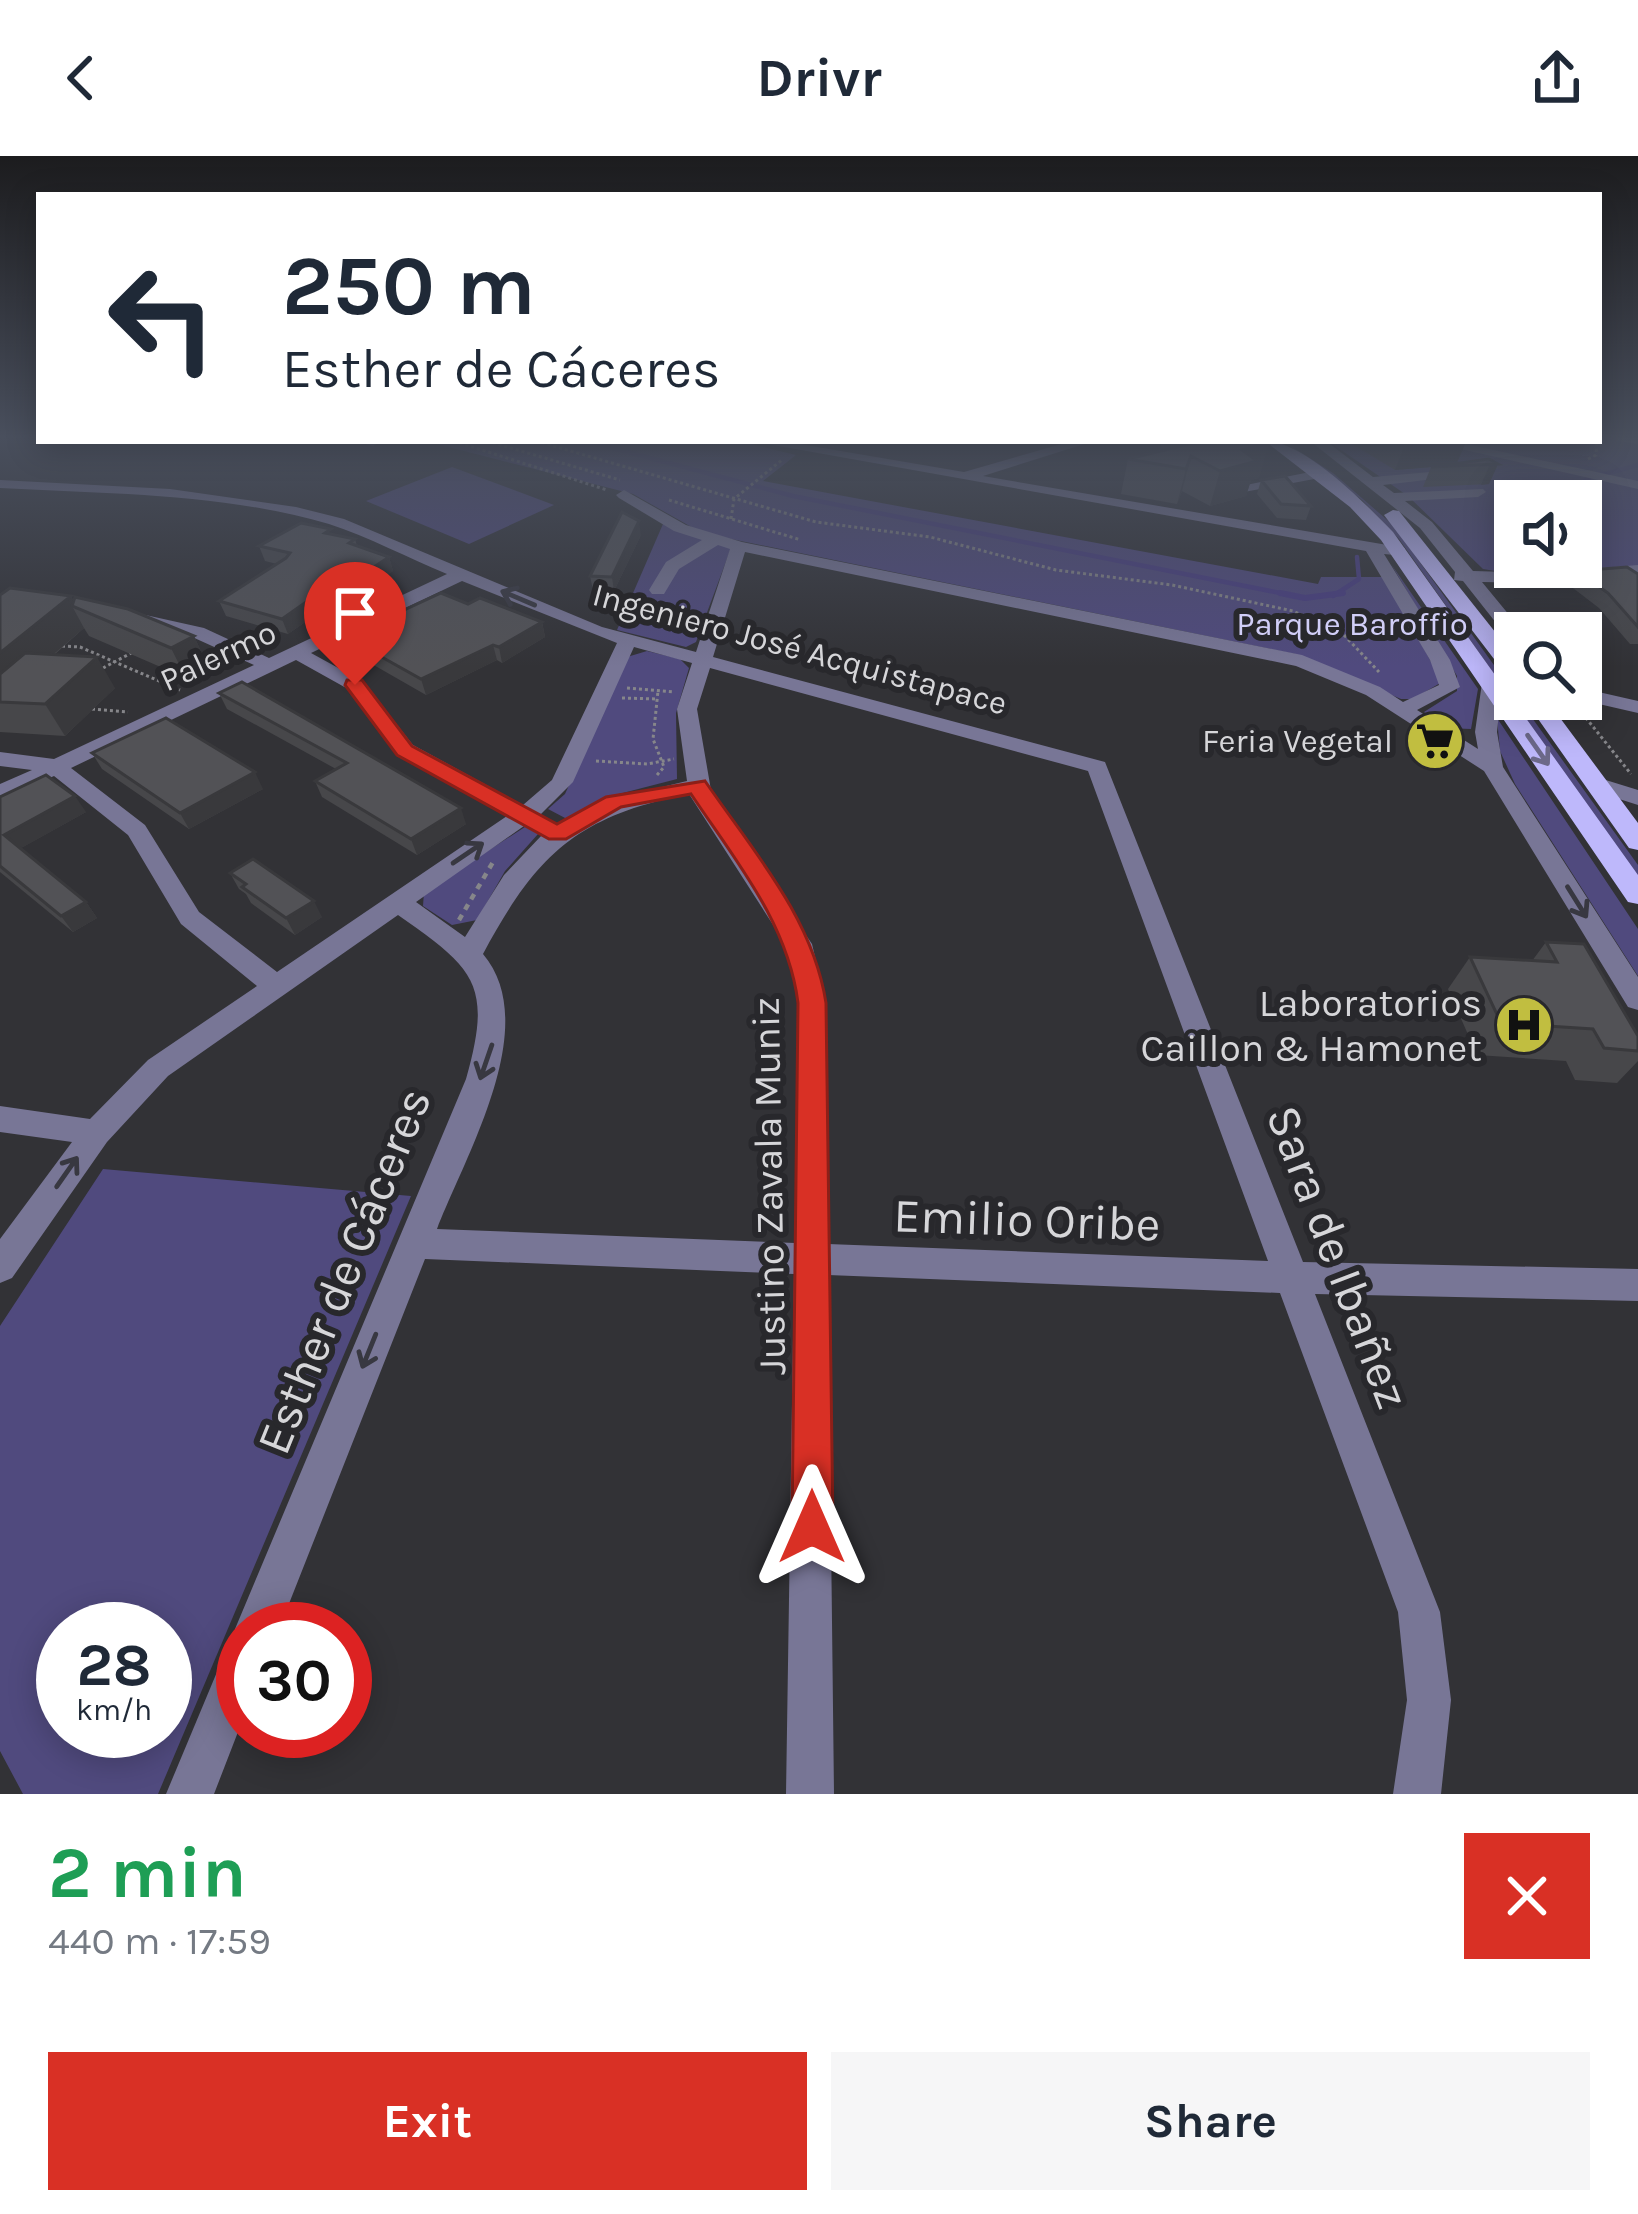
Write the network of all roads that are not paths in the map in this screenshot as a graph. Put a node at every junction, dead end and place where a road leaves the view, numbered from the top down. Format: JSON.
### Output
{"nodes":[{"id":1,"x":310,"y":514,"type":"edge"},
{"id":2,"x":662,"y":514,"type":"edge"},
{"id":3,"x":1167,"y":514,"type":"edge"},
{"id":4,"x":1188,"y":514,"type":"edge"},
{"id":5,"x":1367,"y":514,"type":"edge"},
{"id":6,"x":1390,"y":514,"type":"edge"},
{"id":7,"x":1411,"y":514,"type":"edge"},
{"id":8,"x":1187,"y":518,"type":"junction"},
{"id":9,"x":728,"y":535,"type":"junction"},
{"id":10,"x":1374,"y":551,"type":"junction"},
{"id":11,"x":1399,"y":552,"type":"junction"},
{"id":12,"x":1638,"y":570,"type":"edge"},
{"id":13,"x":462,"y":574,"type":"junction"},
{"id":14,"x":1444,"y":575,"type":"junction"},
{"id":15,"x":1468,"y":576,"type":"junction"},
{"id":16,"x":658,"y":590,"type":"dead end"},
{"id":17,"x":95,"y":608,"type":"edge"},
{"id":18,"x":1497,"y":612,"type":"edge"},
{"id":19,"x":1494,"y":639,"type":"edge"},
{"id":20,"x":627,"y":641,"type":"junction"},
{"id":21,"x":296,"y":652,"type":"junction"},
{"id":22,"x":701,"y":658,"type":"junction"},
{"id":23,"x":268,"y":665,"type":"junction"},
{"id":24,"x":1492,"y":683,"type":"junction"},
{"id":25,"x":1602,"y":699,"type":"edge"},
{"id":26,"x":1638,"y":707,"type":"edge"},
{"id":27,"x":1402,"y":710,"type":"junction"},
{"id":28,"x":1550,"y":720,"type":"edge"},
{"id":29,"x":1423,"y":723,"type":"junction"},
{"id":30,"x":1486,"y":733,"type":"junction"},
{"id":31,"x":0,"y":759,"type":"edge"},
{"id":32,"x":55,"y":766,"type":"junction"},
{"id":33,"x":1097,"y":767,"type":"joint"},
{"id":34,"x":1492,"y":767,"type":"junction"},
{"id":35,"x":684,"y":768,"type":"junction"},
{"id":36,"x":1596,"y":784,"type":"junction"},
{"id":37,"x":0,"y":793,"type":"edge"},
{"id":38,"x":1638,"y":798,"type":"edge"},
{"id":39,"x":524,"y":815,"type":"junction"},
{"id":40,"x":557,"y":834,"type":"junction"},
{"id":41,"x":1638,"y":842,"type":"edge"},
{"id":42,"x":1638,"y":895,"type":"edge"},
{"id":43,"x":396,"y":901,"type":"junction"},
{"id":44,"x":470,"y":952,"type":"junction"},
{"id":45,"x":273,"y":984,"type":"junction"},
{"id":46,"x":1638,"y":1000,"type":"edge"},
{"id":47,"x":0,"y":1119,"type":"edge"},
{"id":48,"x":96,"y":1133,"type":"junction"},
{"id":49,"x":413,"y":1243,"type":"junction"},
{"id":50,"x":814,"y":1260,"type":"junction"},
{"id":51,"x":0,"y":1267,"type":"edge"},
{"id":52,"x":1295,"y":1278,"type":"junction"},
{"id":53,"x":1638,"y":1285,"type":"edge"},
{"id":54,"x":268,"y":1602,"type":"edge"},
{"id":55,"x":216,"y":1730,"type":"edge"},
{"id":56,"x":190,"y":1794,"type":"edge"},
{"id":57,"x":810,"y":1794,"type":"edge"},
{"id":58,"x":1417,"y":1794,"type":"edge"}],
"edges":[{"from":1,"to":13,"type":"street","name":"Ingeniero José Acquistapace"},
{"from":2,"to":9,"type":"street"},
{"from":3,"to":8,"type":"street"},
{"from":4,"to":8,"type":"street"},
{"from":5,"to":11,"type":"main road"},
{"from":6,"to":14,"type":"main road"},
{"from":7,"to":15,"type":"street"},
{"from":8,"to":10,"type":"street"},
{"from":9,"to":16,"type":"street"},
{"from":9,"to":22,"type":"street"},
{"from":9,"to":27,"type":"street"},
{"from":10,"to":11,"type":"street"},
{"from":10,"to":27,"type":"street"},
{"from":11,"to":24,"type":"main road"},
{"from":12,"to":15,"type":"street"},
{"from":20,"to":13,"type":"street","name":"Ingeniero José Acquistapace","one_way":true},
{"from":13,"to":21,"type":"street","name":"Palermo"},
{"from":14,"to":15,"type":"street"},
{"from":14,"to":19,"type":"main road"},
{"from":15,"to":18,"type":"street"},
{"from":17,"to":23,"type":"street"},
{"from":20,"to":22,"type":"street","name":"Ingeniero José Acquistapace"},
{"from":20,"to":39,"type":"street"},
{"from":21,"to":23,"type":"street","name":"Palermo"},
{"from":21,"to":39,"type":"street"},
{"from":22,"to":33,"type":"street","name":"Ingeniero José Acquistapace"},
{"from":22,"to":35,"type":"street"},
{"from":23,"to":32,"type":"street","name":"Palermo"},
{"from":24,"to":30,"type":"street"},
{"from":24,"to":42,"type":"main road","one_way":true},
{"from":25,"to":26,"type":"street"},
{"from":27,"to":29,"type":"street"},
{"from":28,"to":36,"type":"main road"},
{"from":29,"to":30,"type":"street"},
{"from":29,"to":34,"type":"street"},
{"from":30,"to":34,"type":"street"},
{"from":31,"to":32,"type":"street"},
{"from":32,"to":37,"type":"street","name":"Palermo"},
{"from":32,"to":45,"type":"street"},
{"from":33,"to":52,"type":"street","name":"Sara de Ibañez"},
{"from":34,"to":46,"type":"street","one_way":true},
{"from":35,"to":40,"type":"street"},
{"from":35,"to":50,"type":"street","name":"Justino Zavala Muniz"},
{"from":36,"to":38,"type":"street"},
{"from":36,"to":41,"type":"main road"},
{"from":39,"to":40,"type":"street"},
{"from":43,"to":39,"type":"street","one_way":true},
{"from":40,"to":44,"type":"street"},
{"from":43,"to":44,"type":"street"},
{"from":43,"to":45,"type":"street"},
{"from":44,"to":49,"type":"street","name":"Esther de Cáceres","one_way":true},
{"from":45,"to":48,"type":"street"},
{"from":47,"to":48,"type":"street"},
{"from":51,"to":48,"type":"street","one_way":true},
{"from":49,"to":50,"type":"street","name":"Emilio Oribe"},
{"from":49,"to":54,"type":"street","name":"Esther de Cáceres","one_way":true},
{"from":50,"to":52,"type":"street","name":"Emilio Oribe"},
{"from":50,"to":57,"type":"street","name":"Justino Zavala Muniz"},
{"from":52,"to":53,"type":"street","name":"Emilio Oribe"},
{"from":52,"to":58,"type":"street","name":"Sara de Ibañez"},
{"from":55,"to":56,"type":"street"}]}
